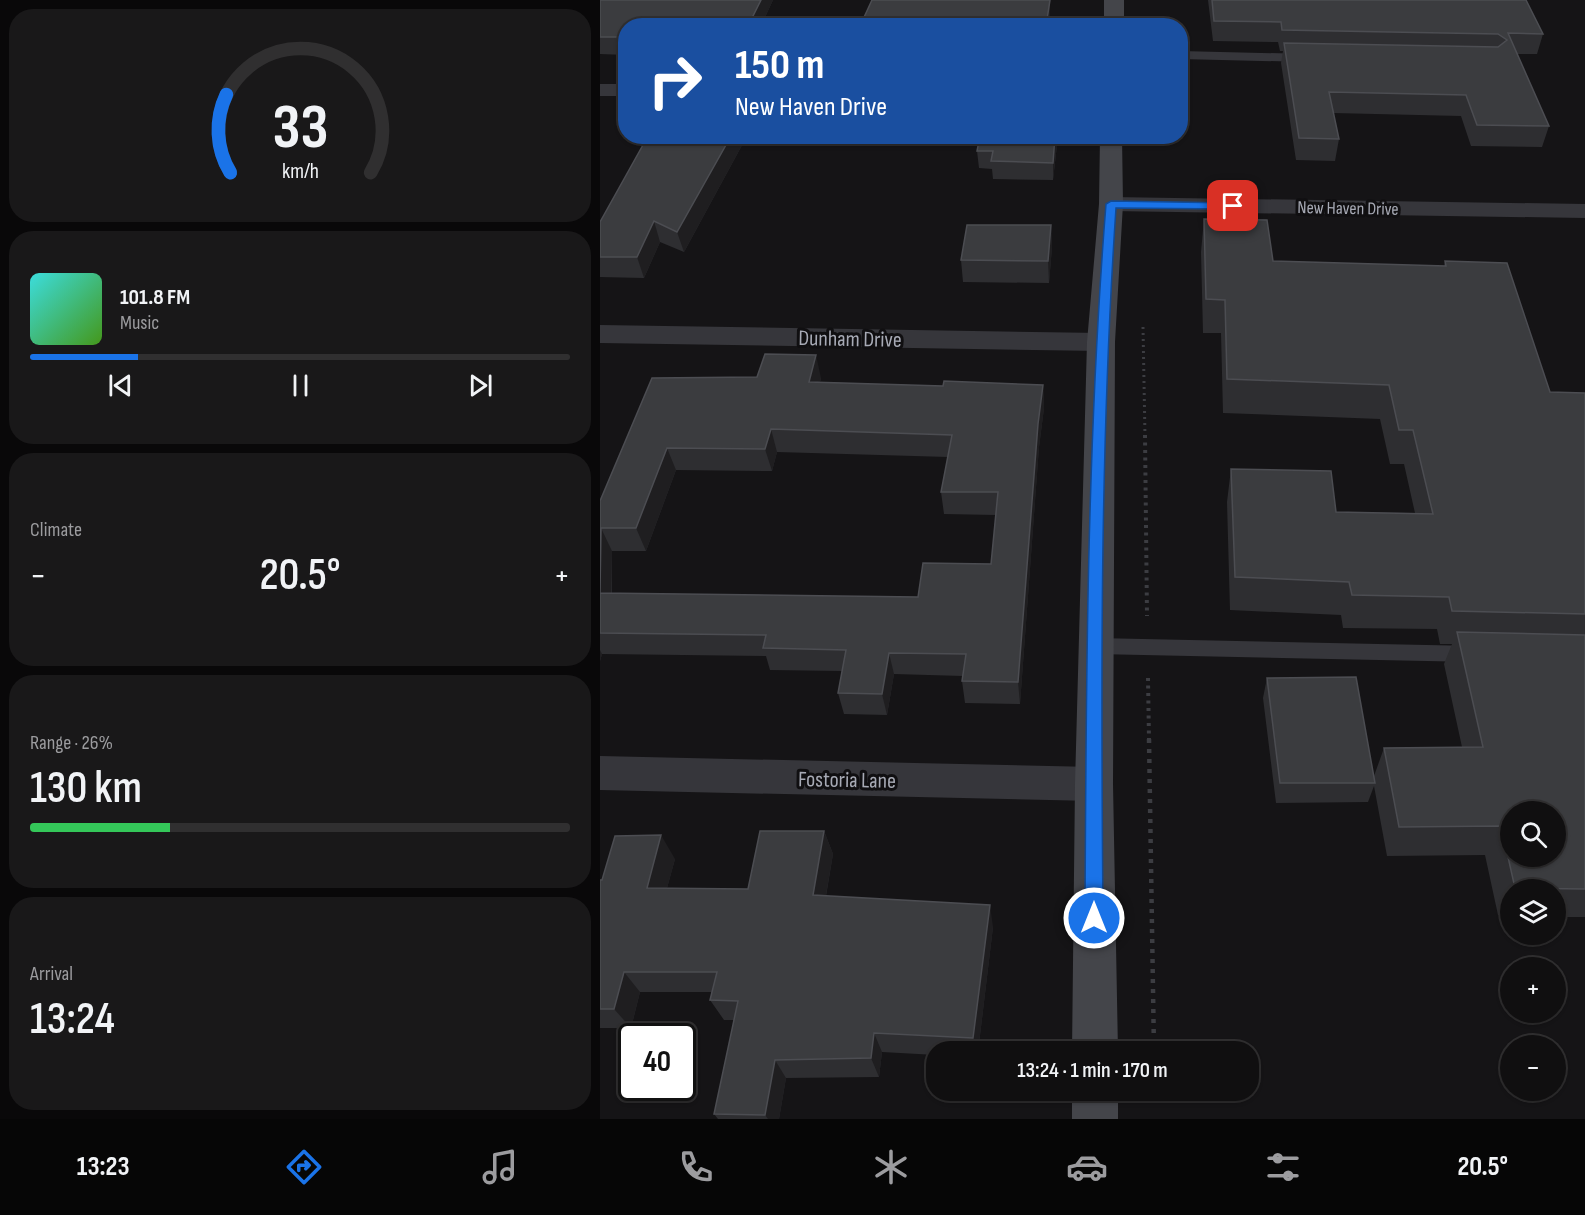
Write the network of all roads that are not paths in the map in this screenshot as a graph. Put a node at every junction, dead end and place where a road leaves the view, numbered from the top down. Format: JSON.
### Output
{"nodes":[{"id":1,"x":1114,"y":0,"type":"edge"},
{"id":2,"x":1114,"y":18,"type":"edge"},
{"id":3,"x":1188,"y":55,"type":"edge"},
{"id":4,"x":1326,"y":58,"type":"edge"},
{"id":5,"x":600,"y":90,"type":"edge"},
{"id":6,"x":618,"y":90,"type":"edge"},
{"id":7,"x":1111,"y":144,"type":"edge"},
{"id":8,"x":1111,"y":204,"type":"junction"},
{"id":9,"x":1585,"y":211,"type":"edge"},
{"id":10,"x":600,"y":334,"type":"edge"},
{"id":11,"x":1101,"y":342,"type":"junction"},
{"id":12,"x":1096,"y":646,"type":"junction"},
{"id":13,"x":1490,"y":655,"type":"edge"},
{"id":14,"x":600,"y":773,"type":"edge"},
{"id":15,"x":1094,"y":784,"type":"junction"},
{"id":16,"x":1095,"y":1041,"type":"edge"},
{"id":17,"x":1095,"y":1101,"type":"edge"},
{"id":18,"x":1095,"y":1119,"type":"edge"}],
"edges":[{"from":1,"to":2,"type":"street"},
{"from":3,"to":4,"type":"lane"},
{"from":5,"to":6,"type":"street"},
{"from":7,"to":8,"type":"street"},
{"from":8,"to":9,"type":"street","name":"New Haven Drive"},
{"from":8,"to":11,"type":"street"},
{"from":10,"to":11,"type":"street","name":"Dunham Drive"},
{"from":11,"to":12,"type":"street"},
{"from":12,"to":13,"type":"lane"},
{"from":12,"to":15,"type":"street"},
{"from":14,"to":15,"type":"street","name":"Fostoria Lane"},
{"from":15,"to":16,"type":"street"},
{"from":17,"to":18,"type":"street"}]}
